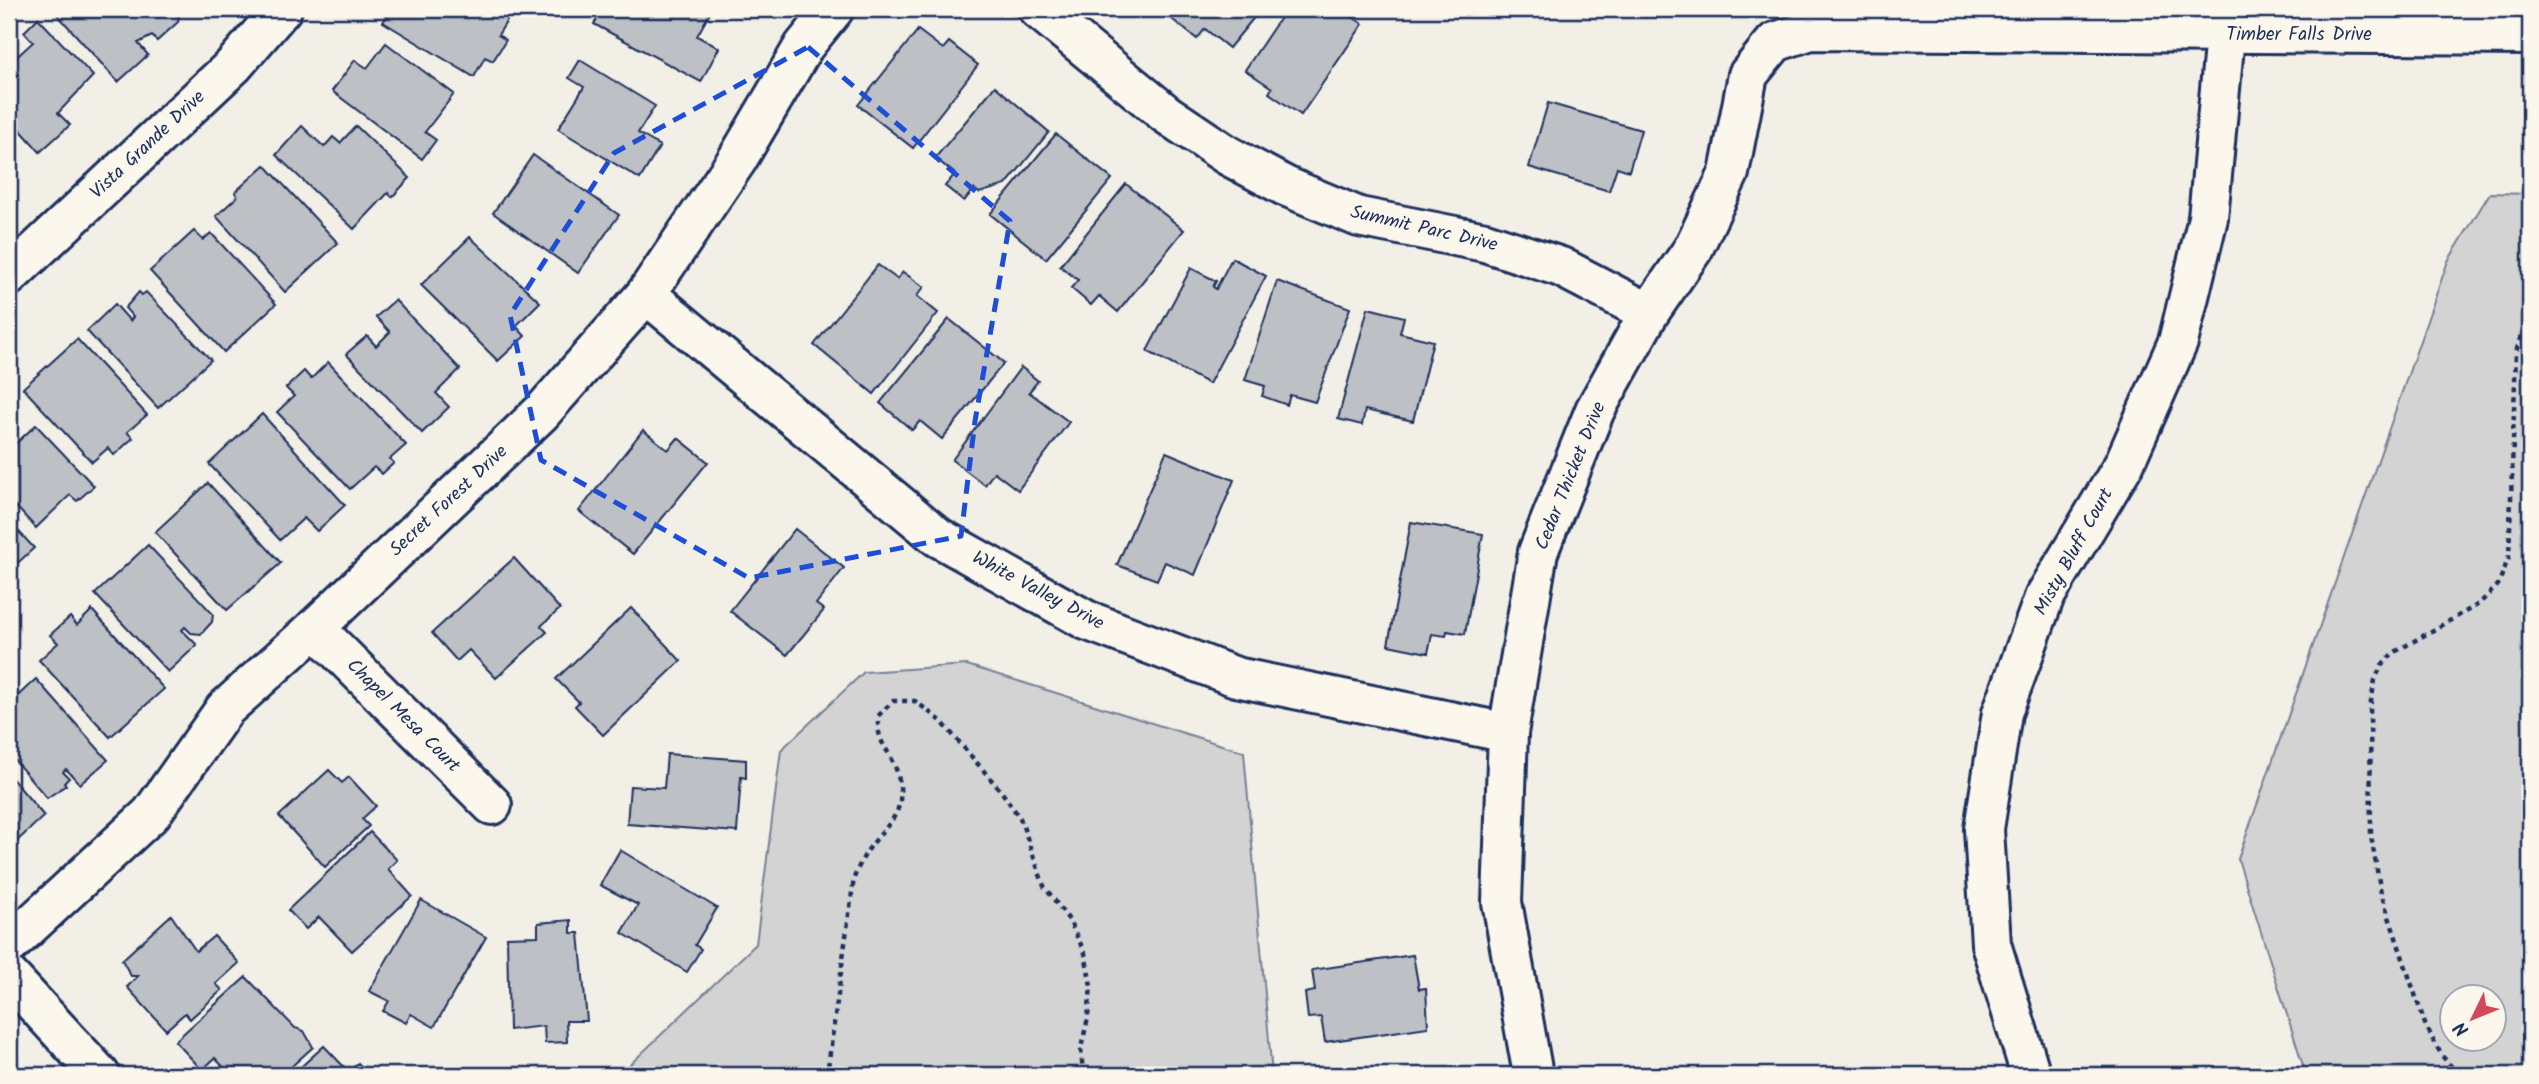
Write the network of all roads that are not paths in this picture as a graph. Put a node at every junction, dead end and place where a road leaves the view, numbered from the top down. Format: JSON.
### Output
{"nodes":[{"id":1,"x":282,"y":9,"type":"edge"},
{"id":2,"x":834,"y":9,"type":"edge"},
{"id":3,"x":1038,"y":9,"type":"edge"},
{"id":4,"x":2225,"y":35,"type":"junction"},
{"id":5,"x":2530,"y":35,"type":"edge"},
{"id":6,"x":1775,"y":42,"type":"joint"},
{"id":7,"x":9,"y":276,"type":"edge"},
{"id":8,"x":646,"y":295,"type":"junction"},
{"id":9,"x":1649,"y":313,"type":"junction"},
{"id":10,"x":315,"y":628,"type":"junction"},
{"id":11,"x":1508,"y":733,"type":"junction"},
{"id":12,"x":492,"y":805,"type":"dead end"},
{"id":13,"x":9,"y":945,"type":"edge"},
{"id":14,"x":9,"y":976,"type":"edge"},
{"id":15,"x":100,"y":1075,"type":"edge"},
{"id":16,"x":1534,"y":1075,"type":"edge"},
{"id":17,"x":2031,"y":1075,"type":"edge"}],
"edges":[{"from":1,"to":7,"type":"street","name":"Vista Grande Drive"},
{"from":2,"to":8,"type":"street","name":"Secret Forest Drive"},
{"from":3,"to":9,"type":"street","name":"Summit Parc Drive"},
{"from":4,"to":5,"type":"street","name":"Timber Falls Drive"},
{"from":4,"to":6,"type":"street","name":"Timber Falls Drive"},
{"from":4,"to":17,"type":"street","name":"Misty Bluff Court"},
{"from":6,"to":9,"type":"street","name":"Cedar Thicket Drive"},
{"from":8,"to":10,"type":"street","name":"Secret Forest Drive"},
{"from":8,"to":11,"type":"street","name":"White Valley Drive"},
{"from":9,"to":11,"type":"street","name":"Cedar Thicket Drive"},
{"from":10,"to":12,"type":"street","name":"Chapel Mesa Court"},
{"from":10,"to":13,"type":"street","name":"Secret Forest Drive"},
{"from":11,"to":16,"type":"street","name":"Cedar Thicket Drive"},
{"from":14,"to":15,"type":"street"}]}
